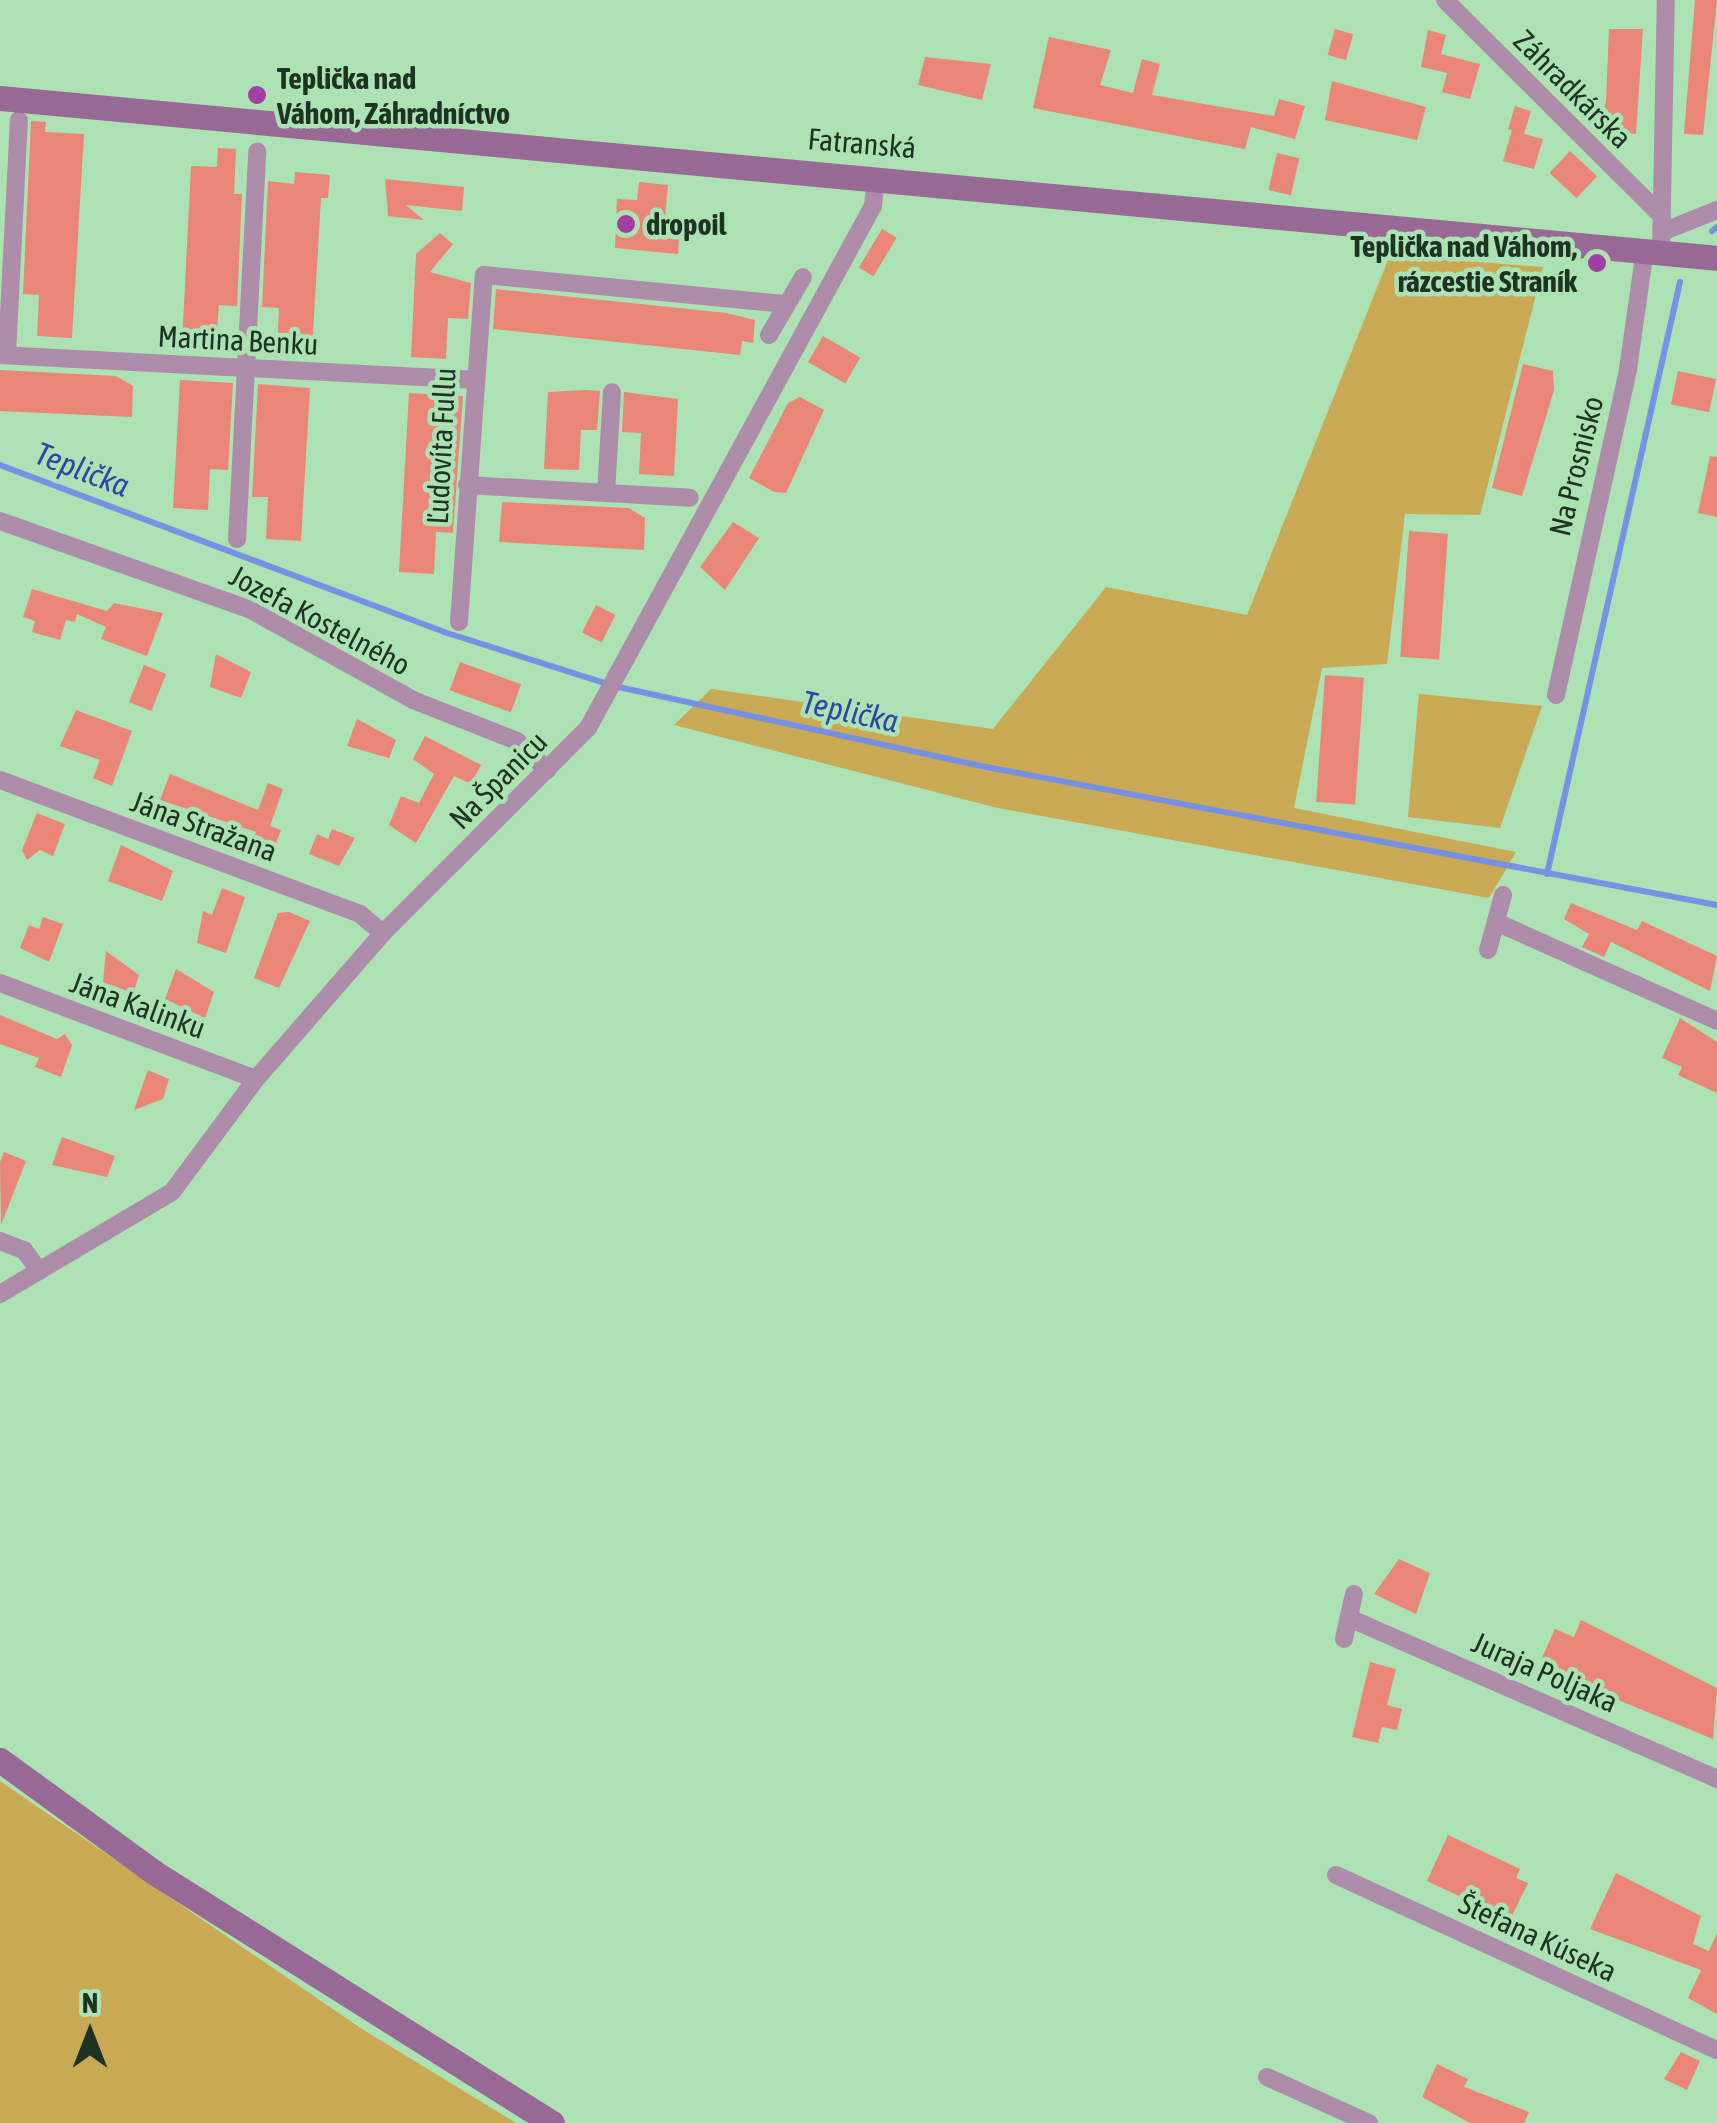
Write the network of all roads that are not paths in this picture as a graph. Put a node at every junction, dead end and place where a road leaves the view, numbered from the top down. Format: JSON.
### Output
{"nodes":[{"id":1,"x":1445,"y":0,"type":"edge"},
{"id":2,"x":1666,"y":0,"type":"edge"},
{"id":3,"x":0,"y":98,"type":"edge"},
{"id":4,"x":19,"y":120,"type":"dead end"},
{"id":5,"x":257,"y":152,"type":"dead end"},
{"id":6,"x":876,"y":177,"type":"junction"},
{"id":7,"x":1717,"y":210,"type":"edge"},
{"id":8,"x":1657,"y":238,"type":"junction"},
{"id":9,"x":1717,"y":258,"type":"edge"},
{"id":10,"x":803,"y":278,"type":"dead end"},
{"id":11,"x":787,"y":304,"type":"junction"},
{"id":12,"x":769,"y":336,"type":"dead end"},
{"id":13,"x":3,"y":355,"type":"edge"},
{"id":14,"x":244,"y":368,"type":"junction"},
{"id":15,"x":472,"y":380,"type":"junction"},
{"id":16,"x":612,"y":392,"type":"dead end"},
{"id":17,"x":467,"y":485,"type":"junction"},
{"id":18,"x":606,"y":493,"type":"junction"},
{"id":19,"x":690,"y":498,"type":"dead end"},
{"id":20,"x":0,"y":520,"type":"edge"},
{"id":21,"x":237,"y":539,"type":"dead end"},
{"id":22,"x":459,"y":622,"type":"dead end"},
{"id":23,"x":1556,"y":695,"type":"dead end"},
{"id":24,"x":547,"y":770,"type":"junction"},
{"id":25,"x":0,"y":780,"type":"edge"},
{"id":26,"x":1503,"y":895,"type":"dead end"},
{"id":27,"x":1496,"y":922,"type":"junction"},
{"id":28,"x":383,"y":933,"type":"junction"},
{"id":29,"x":1488,"y":950,"type":"dead end"},
{"id":30,"x":0,"y":984,"type":"edge"},
{"id":31,"x":1717,"y":1021,"type":"edge"},
{"id":32,"x":256,"y":1079,"type":"junction"},
{"id":33,"x":0,"y":1241,"type":"edge"},
{"id":34,"x":39,"y":1271,"type":"junction"},
{"id":35,"x":0,"y":1294,"type":"edge"},
{"id":36,"x":1354,"y":1594,"type":"dead end"},
{"id":37,"x":1348,"y":1618,"type":"junction"},
{"id":38,"x":1344,"y":1639,"type":"dead end"},
{"id":39,"x":0,"y":1760,"type":"edge"},
{"id":40,"x":1717,"y":1779,"type":"edge"},
{"id":41,"x":1336,"y":1875,"type":"dead end"},
{"id":42,"x":1717,"y":2050,"type":"edge"},
{"id":43,"x":1267,"y":2077,"type":"dead end"},
{"id":44,"x":552,"y":2123,"type":"edge"},
{"id":45,"x":1369,"y":2123,"type":"edge"}],
"edges":[{"from":1,"to":8,"type":"street","name":"Záhradkárska"},
{"from":2,"to":8,"type":"street","name":"Na Prosnisko"},
{"from":3,"to":6,"type":"main road","name":"Fatranská"},
{"from":4,"to":13,"type":"street"},
{"from":5,"to":14,"type":"street"},
{"from":6,"to":8,"type":"main road","name":"Fatranská"},
{"from":6,"to":24,"type":"street","name":"Na Španicu"},
{"from":7,"to":8,"type":"street"},
{"from":8,"to":9,"type":"main road","name":"Fatranská"},
{"from":8,"to":23,"type":"street","name":"Na Prosnisko"},
{"from":10,"to":11,"type":"street"},
{"from":11,"to":12,"type":"street"},
{"from":11,"to":15,"type":"street","name":"Ľudovíta Fullu"},
{"from":13,"to":14,"type":"street","name":"Martina Benku"},
{"from":14,"to":15,"type":"street","name":"Martina Benku"},
{"from":14,"to":21,"type":"street"},
{"from":15,"to":17,"type":"street","name":"Ľudovíta Fullu"},
{"from":16,"to":18,"type":"street"},
{"from":17,"to":18,"type":"street"},
{"from":17,"to":22,"type":"street","name":"Ľudovíta Fullu"},
{"from":18,"to":19,"type":"street"},
{"from":20,"to":24,"type":"street","name":"Jozefa Kostelného"},
{"from":24,"to":28,"type":"street","name":"Na Španicu"},
{"from":25,"to":28,"type":"street","name":"Jána Stražana"},
{"from":26,"to":27,"type":"street"},
{"from":27,"to":29,"type":"street"},
{"from":27,"to":31,"type":"street"},
{"from":28,"to":32,"type":"street","name":"Na Španicu"},
{"from":30,"to":32,"type":"street","name":"Jána Kalinku"},
{"from":32,"to":34,"type":"street","name":"Na Španicu"},
{"from":33,"to":34,"type":"street"},
{"from":34,"to":35,"type":"street","name":"Na Španicu"},
{"from":36,"to":37,"type":"street"},
{"from":37,"to":38,"type":"street"},
{"from":37,"to":40,"type":"street","name":"Juraja Poljaka"},
{"from":39,"to":44,"type":"main road"},
{"from":41,"to":42,"type":"street","name":"Štefana Kúseka"},
{"from":43,"to":45,"type":"street"}]}
